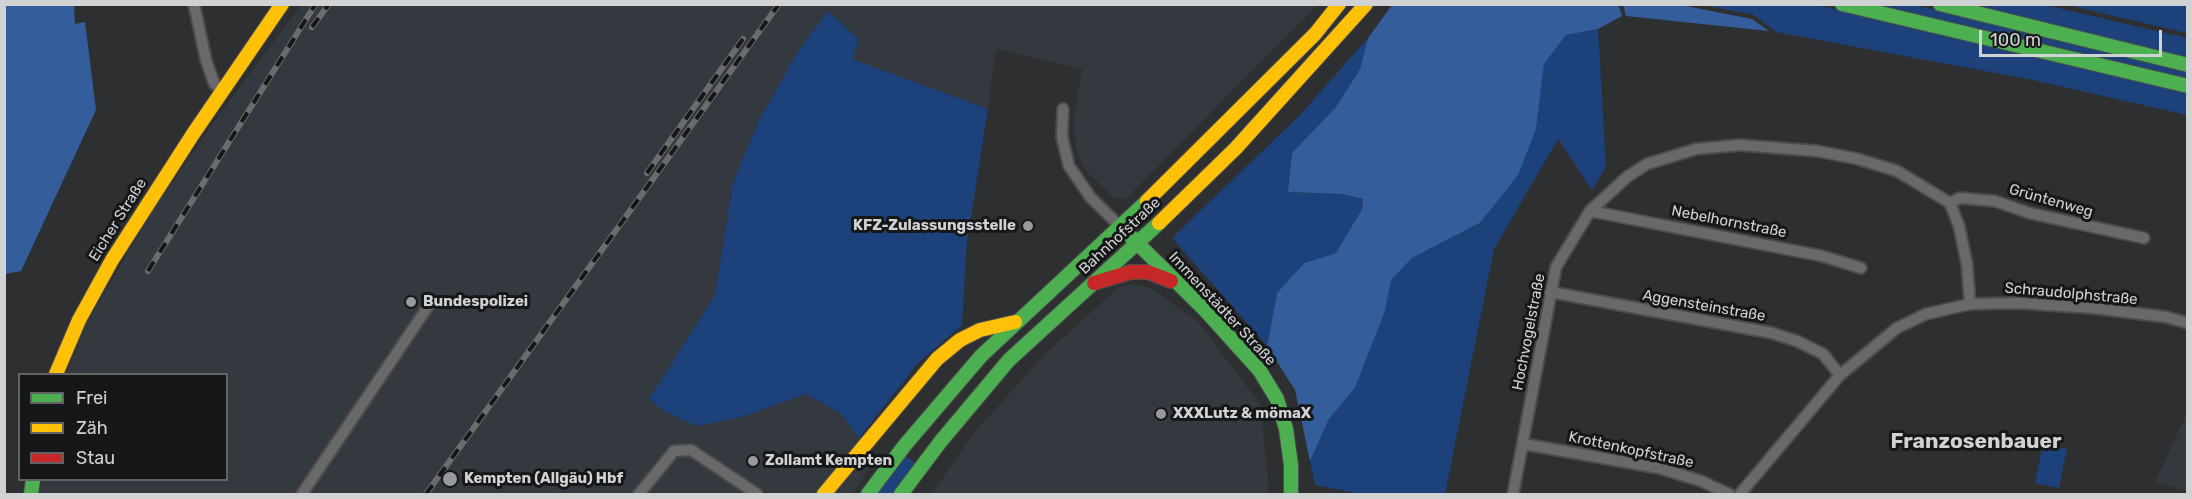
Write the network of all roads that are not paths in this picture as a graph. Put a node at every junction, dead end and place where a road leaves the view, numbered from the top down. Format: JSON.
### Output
{"nodes":[{"id":1,"x":194,"y":4,"type":"edge"},
{"id":2,"x":282,"y":4,"type":"edge"},
{"id":3,"x":1339,"y":4,"type":"edge"},
{"id":4,"x":1842,"y":4,"type":"edge"},
{"id":5,"x":1940,"y":4,"type":"edge"},
{"id":6,"x":1365,"y":6,"type":"edge"},
{"id":7,"x":2187,"y":65,"type":"edge"},
{"id":8,"x":2187,"y":86,"type":"edge"},
{"id":9,"x":222,"y":92,"type":"junction"},
{"id":10,"x":1063,"y":109,"type":"dead end"},
{"id":11,"x":1950,"y":203,"type":"junction"},
{"id":12,"x":1590,"y":211,"type":"junction"},
{"id":13,"x":1121,"y":227,"type":"junction"},
{"id":14,"x":2144,"y":238,"type":"dead end"},
{"id":15,"x":1137,"y":244,"type":"junction"},
{"id":16,"x":1861,"y":268,"type":"dead end"},
{"id":17,"x":1094,"y":282,"type":"junction"},
{"id":18,"x":1179,"y":284,"type":"junction"},
{"id":19,"x":1550,"y":292,"type":"junction"},
{"id":20,"x":431,"y":302,"type":"dead end"},
{"id":21,"x":1970,"y":304,"type":"junction"},
{"id":22,"x":1017,"y":321,"type":"junction"},
{"id":23,"x":2187,"y":323,"type":"edge"},
{"id":24,"x":57,"y":373,"type":"edge"},
{"id":25,"x":1840,"y":375,"type":"junction"},
{"id":26,"x":1524,"y":444,"type":"junction"},
{"id":27,"x":302,"y":495,"type":"edge"},
{"id":28,"x":639,"y":495,"type":"edge"},
{"id":29,"x":757,"y":495,"type":"edge"},
{"id":30,"x":824,"y":495,"type":"edge"},
{"id":31,"x":868,"y":495,"type":"edge"},
{"id":32,"x":901,"y":495,"type":"edge"},
{"id":33,"x":1291,"y":495,"type":"edge"},
{"id":34,"x":1513,"y":495,"type":"edge"},
{"id":35,"x":1729,"y":495,"type":"edge"},
{"id":36,"x":1740,"y":495,"type":"edge"}],
"edges":[{"from":1,"to":9,"type":"street"},
{"from":2,"to":9,"type":"main road","name":"Eicher Straße"},
{"from":3,"to":13,"type":"main road","name":"Bahnhofstraße"},
{"from":4,"to":8,"type":"main road"},
{"from":5,"to":7,"type":"main road"},
{"from":6,"to":15,"type":"main road","name":"Bahnhofstraße"},
{"from":9,"to":24,"type":"main road","name":"Eicher Straße"},
{"from":10,"to":13,"type":"street","name":"Bahnhofstraße"},
{"from":11,"to":12,"type":"street","name":"Hochvogelstraße"},
{"from":11,"to":14,"type":"street","name":"Grüntenweg"},
{"from":11,"to":21,"type":"street"},
{"from":12,"to":16,"type":"street","name":"Nebelhornstraße"},
{"from":12,"to":19,"type":"street","name":"Hochvogelstraße"},
{"from":13,"to":15,"type":"main road","name":"Immenstädter Straße"},
{"from":13,"to":22,"type":"main road","name":"Bahnhofstraße"},
{"from":15,"to":17,"type":"main road","name":"Bahnhofstraße"},
{"from":15,"to":18,"type":"main road","name":"Immenstädter Straße"},
{"from":17,"to":18,"type":"main road"},
{"from":17,"to":32,"type":"main road","name":"Bahnhofstraße"},
{"from":18,"to":33,"type":"main road","name":"Immenstädter Straße"},
{"from":19,"to":25,"type":"street","name":"Aggensteinstraße"},
{"from":19,"to":26,"type":"street","name":"Hochvogelstraße"},
{"from":20,"to":27,"type":"street"},
{"from":21,"to":23,"type":"street","name":"Schraudolphstraße"},
{"from":21,"to":25,"type":"street","name":"Schraudolphstraße"},
{"from":22,"to":30,"type":"main road"},
{"from":22,"to":31,"type":"main road","name":"Bahnhofstraße"},
{"from":25,"to":36,"type":"street","name":"Schraudolphstraße"},
{"from":26,"to":34,"type":"street","name":"Hochvogelstraße"},
{"from":26,"to":35,"type":"street","name":"Krottenkopfstraße"},
{"from":28,"to":29,"type":"street"}]}
